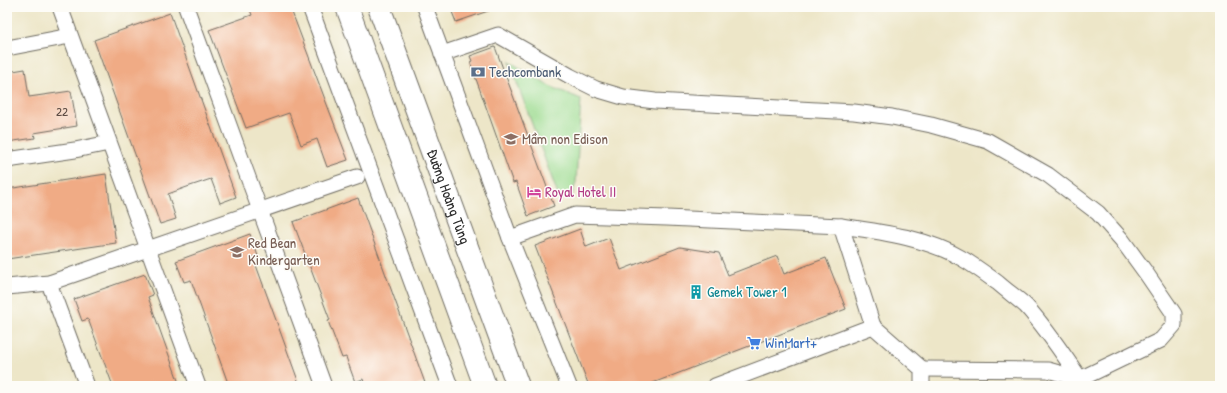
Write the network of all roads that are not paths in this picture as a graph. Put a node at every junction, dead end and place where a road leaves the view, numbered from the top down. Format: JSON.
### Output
{"nodes":[{"id":1,"x":60,"y":7,"type":"edge"},
{"id":2,"x":186,"y":7,"type":"edge"},
{"id":3,"x":310,"y":7,"type":"edge"},
{"id":4,"x":347,"y":7,"type":"edge"},
{"id":5,"x":379,"y":7,"type":"edge"},
{"id":6,"x":425,"y":7,"type":"edge"},
{"id":7,"x":70,"y":36,"type":"junction"},
{"id":8,"x":7,"y":48,"type":"edge"},
{"id":9,"x":442,"y":54,"type":"junction"},
{"id":10,"x":110,"y":143,"type":"junction"},
{"id":11,"x":7,"y":160,"type":"edge"},
{"id":12,"x":357,"y":177,"type":"dead end"},
{"id":13,"x":260,"y":210,"type":"junction"},
{"id":14,"x":841,"y":226,"type":"junction"},
{"id":15,"x":510,"y":238,"type":"junction"},
{"id":16,"x":148,"y":248,"type":"junction"},
{"id":17,"x":49,"y":283,"type":"junction"},
{"id":18,"x":7,"y":287,"type":"edge"},
{"id":19,"x":873,"y":326,"type":"junction"},
{"id":20,"x":922,"y":369,"type":"junction"},
{"id":21,"x":1080,"y":380,"type":"junction"},
{"id":22,"x":87,"y":386,"type":"edge"},
{"id":23,"x":198,"y":386,"type":"edge"},
{"id":24,"x":324,"y":386,"type":"edge"},
{"id":25,"x":450,"y":386,"type":"edge"},
{"id":26,"x":484,"y":386,"type":"edge"},
{"id":27,"x":518,"y":386,"type":"edge"},
{"id":28,"x":569,"y":386,"type":"edge"},
{"id":29,"x":715,"y":386,"type":"edge"},
{"id":30,"x":922,"y":386,"type":"edge"}],
"edges":[{"from":1,"to":7,"type":"street"},
{"from":2,"to":13,"type":"street"},
{"from":3,"to":25,"type":"street"},
{"from":4,"to":26,"type":"main road","name":"Đường Hoàng Tùng"},
{"from":5,"to":27,"type":"main road","name":"Đường Hoàng Tùng"},
{"from":6,"to":9,"type":"street"},
{"from":7,"to":8,"type":"street"},
{"from":7,"to":10,"type":"street"},
{"from":9,"to":15,"type":"street"},
{"from":9,"to":21,"type":"street"},
{"from":10,"to":11,"type":"street"},
{"from":10,"to":16,"type":"street"},
{"from":12,"to":13,"type":"street"},
{"from":13,"to":16,"type":"street"},
{"from":13,"to":24,"type":"street"},
{"from":14,"to":15,"type":"street"},
{"from":14,"to":19,"type":"street"},
{"from":14,"to":21,"type":"street"},
{"from":15,"to":28,"type":"street"},
{"from":16,"to":17,"type":"street"},
{"from":16,"to":23,"type":"street"},
{"from":17,"to":18,"type":"street"},
{"from":17,"to":22,"type":"street"},
{"from":19,"to":20,"type":"street"},
{"from":19,"to":29,"type":"street"},
{"from":20,"to":21,"type":"street"},
{"from":20,"to":30,"type":"street"}]}
